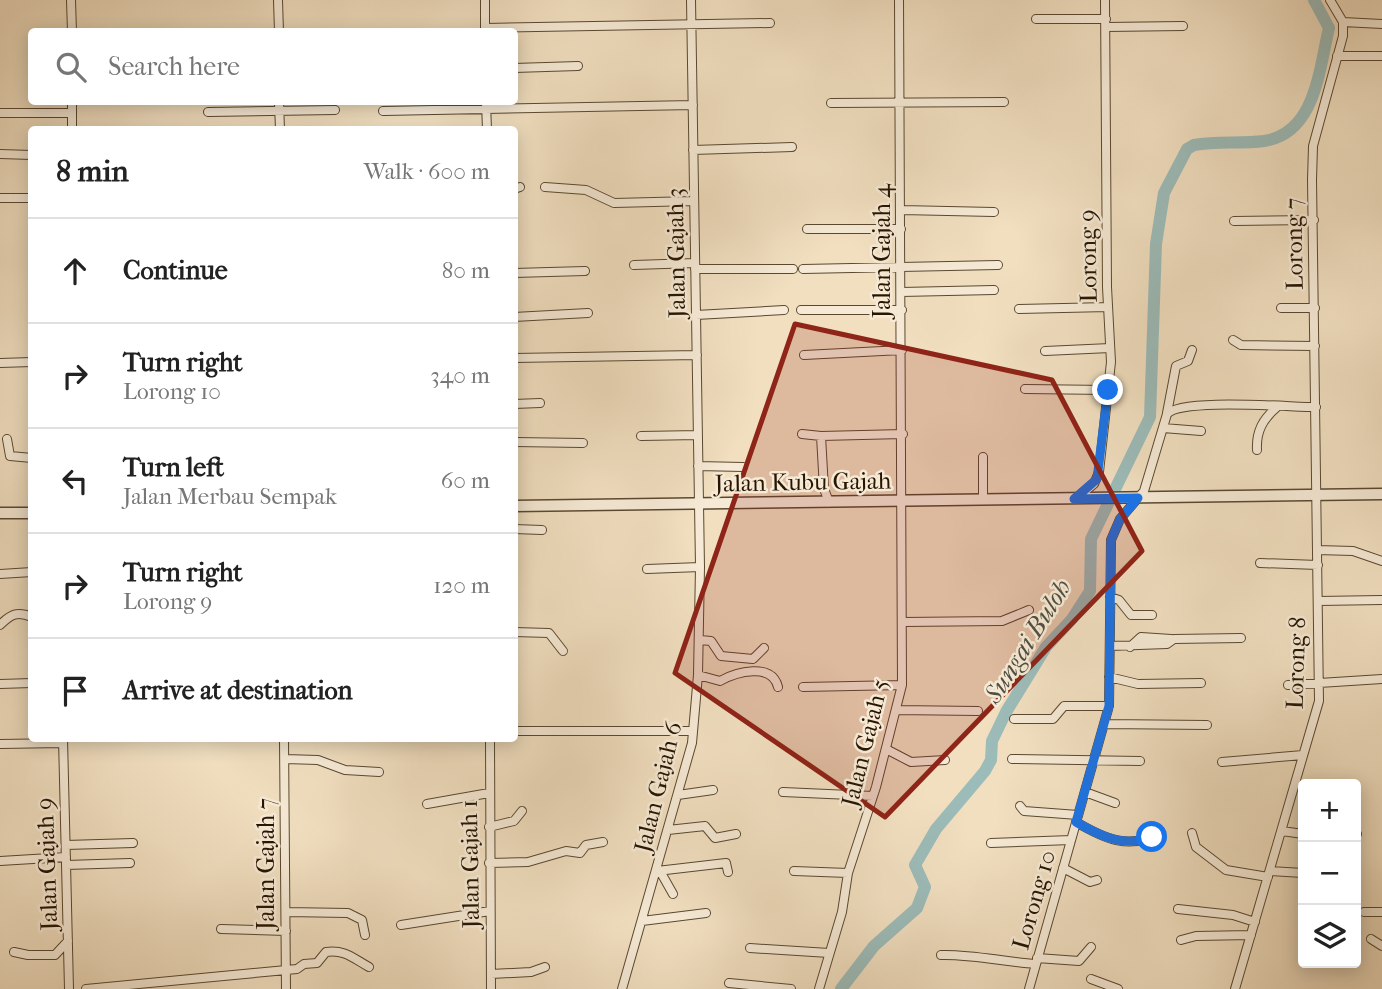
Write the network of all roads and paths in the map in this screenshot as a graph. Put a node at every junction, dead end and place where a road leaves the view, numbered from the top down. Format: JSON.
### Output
{"nodes":[{"id":1,"x":71,"y":0,"type":"edge"},
{"id":2,"x":278,"y":0,"type":"edge"},
{"id":3,"x":485,"y":0,"type":"edge"},
{"id":4,"x":691,"y":0,"type":"edge"},
{"id":5,"x":899,"y":0,"type":"edge"},
{"id":6,"x":1105,"y":0,"type":"edge"},
{"id":7,"x":1330,"y":0,"type":"edge"},
{"id":8,"x":1037,"y":19,"type":"dead end"},
{"id":9,"x":1343,"y":22,"type":"junction"},
{"id":10,"x":770,"y":23,"type":"dead end"},
{"id":11,"x":1106,"y":23,"type":"junction"},
{"id":12,"x":1382,"y":24,"type":"edge"},
{"id":13,"x":691,"y":25,"type":"junction"},
{"id":14,"x":1183,"y":26,"type":"dead end"},
{"id":15,"x":72,"y":28,"type":"edge"},
{"id":16,"x":279,"y":28,"type":"edge"},
{"id":17,"x":485,"y":28,"type":"edge"},
{"id":18,"x":518,"y":29,"type":"edge"},
{"id":19,"x":1337,"y":56,"type":"junction"},
{"id":20,"x":1382,"y":56,"type":"edge"},
{"id":21,"x":578,"y":66,"type":"dead end"},
{"id":22,"x":518,"y":68,"type":"edge"},
{"id":23,"x":1004,"y":102,"type":"dead end"},
{"id":24,"x":831,"y":103,"type":"dead end"},
{"id":25,"x":900,"y":104,"type":"junction"},
{"id":26,"x":72,"y":105,"type":"edge"},
{"id":27,"x":486,"y":105,"type":"edge"},
{"id":28,"x":693,"y":105,"type":"junction"},
{"id":29,"x":279,"y":106,"type":"edge"},
{"id":30,"x":335,"y":110,"type":"dead end"},
{"id":31,"x":383,"y":111,"type":"dead end"},
{"id":32,"x":208,"y":112,"type":"dead end"},
{"id":33,"x":0,"y":113,"type":"edge"},
{"id":34,"x":72,"y":113,"type":"junction"},
{"id":35,"x":72,"y":126,"type":"edge"},
{"id":36,"x":280,"y":126,"type":"edge"},
{"id":37,"x":487,"y":126,"type":"edge"},
{"id":38,"x":792,"y":147,"type":"dead end"},
{"id":39,"x":693,"y":150,"type":"junction"},
{"id":40,"x":0,"y":155,"type":"edge"},
{"id":41,"x":28,"y":155,"type":"edge"},
{"id":42,"x":545,"y":187,"type":"dead end"},
{"id":43,"x":0,"y":198,"type":"edge"},
{"id":44,"x":28,"y":198,"type":"edge"},
{"id":45,"x":694,"y":201,"type":"junction"},
{"id":46,"x":901,"y":210,"type":"junction"},
{"id":47,"x":994,"y":212,"type":"dead end"},
{"id":48,"x":1314,"y":220,"type":"junction"},
{"id":49,"x":1234,"y":221,"type":"dead end"},
{"id":50,"x":807,"y":229,"type":"dead end"},
{"id":51,"x":901,"y":229,"type":"junction"},
{"id":52,"x":634,"y":265,"type":"dead end"},
{"id":53,"x":998,"y":265,"type":"dead end"},
{"id":54,"x":695,"y":266,"type":"junction"},
{"id":55,"x":803,"y":269,"type":"dead end"},
{"id":56,"x":901,"y":269,"type":"junction"},
{"id":57,"x":793,"y":270,"type":"dead end"},
{"id":58,"x":585,"y":271,"type":"dead end"},
{"id":59,"x":518,"y":273,"type":"edge"},
{"id":60,"x":994,"y":290,"type":"dead end"},
{"id":61,"x":901,"y":292,"type":"junction"},
{"id":62,"x":1108,"y":307,"type":"junction"},
{"id":63,"x":1281,"y":308,"type":"dead end"},
{"id":64,"x":1020,"y":309,"type":"dead end"},
{"id":65,"x":1315,"y":309,"type":"junction"},
{"id":66,"x":783,"y":310,"type":"dead end"},
{"id":67,"x":802,"y":310,"type":"dead end"},
{"id":68,"x":902,"y":310,"type":"junction"},
{"id":69,"x":588,"y":313,"type":"dead end"},
{"id":70,"x":696,"y":314,"type":"junction"},
{"id":71,"x":518,"y":317,"type":"edge"},
{"id":72,"x":1233,"y":340,"type":"dead end"},
{"id":73,"x":1315,"y":346,"type":"junction"},
{"id":74,"x":1110,"y":348,"type":"junction"},
{"id":75,"x":902,"y":350,"type":"junction"},
{"id":76,"x":1192,"y":350,"type":"dead end"},
{"id":77,"x":1045,"y":351,"type":"dead end"},
{"id":78,"x":696,"y":355,"type":"junction"},
{"id":79,"x":804,"y":355,"type":"dead end"},
{"id":80,"x":518,"y":358,"type":"edge"},
{"id":81,"x":28,"y":362,"type":"edge"},
{"id":82,"x":0,"y":363,"type":"edge"},
{"id":83,"x":1026,"y":389,"type":"dead end"},
{"id":84,"x":1108,"y":390,"type":"junction"},
{"id":85,"x":540,"y":403,"type":"dead end"},
{"id":86,"x":518,"y":404,"type":"edge"},
{"id":87,"x":1277,"y":407,"type":"junction"},
{"id":88,"x":1315,"y":407,"type":"junction"},
{"id":89,"x":1167,"y":414,"type":"junction"},
{"id":90,"x":1163,"y":428,"type":"junction"},
{"id":91,"x":1201,"y":430,"type":"dead end"},
{"id":92,"x":802,"y":433,"type":"dead end"},
{"id":93,"x":902,"y":434,"type":"junction"},
{"id":94,"x":698,"y":435,"type":"junction"},
{"id":95,"x":641,"y":436,"type":"dead end"},
{"id":96,"x":821,"y":436,"type":"junction"},
{"id":97,"x":6,"y":439,"type":"dead end"},
{"id":98,"x":518,"y":442,"type":"edge"},
{"id":99,"x":583,"y":443,"type":"dead end"},
{"id":100,"x":1256,"y":450,"type":"dead end"},
{"id":101,"x":983,"y":457,"type":"dead end"},
{"id":102,"x":28,"y":458,"type":"edge"},
{"id":103,"x":698,"y":466,"type":"junction"},
{"id":104,"x":743,"y":467,"type":"dead end"},
{"id":105,"x":1382,"y":494,"type":"edge"},
{"id":106,"x":1316,"y":495,"type":"junction"},
{"id":107,"x":1135,"y":498,"type":"junction"},
{"id":108,"x":1074,"y":499,"type":"junction"},
{"id":109,"x":983,"y":500,"type":"junction"},
{"id":110,"x":903,"y":501,"type":"junction"},
{"id":111,"x":829,"y":502,"type":"junction"},
{"id":112,"x":699,"y":504,"type":"junction"},
{"id":113,"x":518,"y":506,"type":"edge"},
{"id":114,"x":0,"y":513,"type":"edge"},
{"id":115,"x":28,"y":513,"type":"edge"},
{"id":116,"x":518,"y":529,"type":"edge"},
{"id":117,"x":542,"y":530,"type":"dead end"},
{"id":118,"x":1317,"y":550,"type":"junction"},
{"id":119,"x":1382,"y":561,"type":"edge"},
{"id":120,"x":1260,"y":563,"type":"dead end"},
{"id":121,"x":1318,"y":565,"type":"junction"},
{"id":122,"x":700,"y":567,"type":"junction"},
{"id":123,"x":648,"y":569,"type":"dead end"},
{"id":124,"x":28,"y":572,"type":"edge"},
{"id":125,"x":0,"y":574,"type":"edge"},
{"id":126,"x":1110,"y":597,"type":"junction"},
{"id":127,"x":1382,"y":600,"type":"edge"},
{"id":128,"x":1318,"y":601,"type":"junction"},
{"id":129,"x":1029,"y":610,"type":"dead end"},
{"id":130,"x":1152,"y":615,"type":"dead end"},
{"id":131,"x":28,"y":616,"type":"edge"},
{"id":132,"x":903,"y":622,"type":"junction"},
{"id":133,"x":0,"y":625,"type":"edge"},
{"id":134,"x":518,"y":632,"type":"edge"},
{"id":135,"x":1241,"y":638,"type":"dead end"},
{"id":136,"x":700,"y":640,"type":"junction"},
{"id":137,"x":1110,"y":646,"type":"junction"},
{"id":138,"x":764,"y":648,"type":"dead end"},
{"id":139,"x":564,"y":650,"type":"dead end"},
{"id":140,"x":698,"y":676,"type":"junction"},
{"id":141,"x":1109,"y":677,"type":"junction"},
{"id":142,"x":1382,"y":679,"type":"edge"},
{"id":143,"x":28,"y":683,"type":"edge"},
{"id":144,"x":1201,"y":683,"type":"dead end"},
{"id":145,"x":1319,"y":683,"type":"junction"},
{"id":146,"x":0,"y":684,"type":"edge"},
{"id":147,"x":902,"y":685,"type":"junction"},
{"id":148,"x":1288,"y":685,"type":"dead end"},
{"id":149,"x":778,"y":687,"type":"dead end"},
{"id":150,"x":803,"y":687,"type":"dead end"},
{"id":151,"x":1109,"y":706,"type":"junction"},
{"id":152,"x":897,"y":710,"type":"junction"},
{"id":153,"x":978,"y":711,"type":"dead end"},
{"id":154,"x":1014,"y":719,"type":"dead end"},
{"id":155,"x":1104,"y":724,"type":"junction"},
{"id":156,"x":1207,"y":725,"type":"dead end"},
{"id":157,"x":518,"y":731,"type":"edge"},
{"id":158,"x":693,"y":731,"type":"junction"},
{"id":159,"x":42,"y":742,"type":"edge"},
{"id":160,"x":63,"y":742,"type":"edge"},
{"id":161,"x":284,"y":742,"type":"edge"},
{"id":162,"x":490,"y":742,"type":"edge"},
{"id":163,"x":0,"y":744,"type":"edge"},
{"id":164,"x":886,"y":749,"type":"junction"},
{"id":165,"x":1303,"y":755,"type":"junction"},
{"id":166,"x":285,"y":759,"type":"junction"},
{"id":167,"x":1012,"y":759,"type":"dead end"},
{"id":168,"x":945,"y":760,"type":"dead end"},
{"id":169,"x":1094,"y":760,"type":"junction"},
{"id":170,"x":1140,"y":761,"type":"dead end"},
{"id":171,"x":1222,"y":762,"type":"dead end"},
{"id":172,"x":379,"y":772,"type":"dead end"},
{"id":173,"x":713,"y":790,"type":"dead end"},
{"id":174,"x":783,"y":792,"type":"dead end"},
{"id":175,"x":1085,"y":792,"type":"junction"},
{"id":176,"x":489,"y":793,"type":"junction"},
{"id":177,"x":678,"y":795,"type":"junction"},
{"id":178,"x":873,"y":796,"type":"junction"},
{"id":179,"x":1115,"y":803,"type":"dead end"},
{"id":180,"x":427,"y":804,"type":"dead end"},
{"id":181,"x":1020,"y":806,"type":"dead end"},
{"id":182,"x":522,"y":811,"type":"dead end"},
{"id":183,"x":1077,"y":818,"type":"junction"},
{"id":184,"x":489,"y":827,"type":"junction"},
{"id":185,"x":668,"y":830,"type":"junction"},
{"id":186,"x":1160,"y":831,"type":"dead end"},
{"id":187,"x":1282,"y":831,"type":"junction"},
{"id":188,"x":1192,"y":833,"type":"dead end"},
{"id":189,"x":1298,"y":833,"type":"edge"},
{"id":190,"x":736,"y":834,"type":"dead end"},
{"id":191,"x":1071,"y":840,"type":"junction"},
{"id":192,"x":603,"y":842,"type":"dead end"},
{"id":193,"x":133,"y":843,"type":"dead end"},
{"id":194,"x":991,"y":843,"type":"dead end"},
{"id":195,"x":65,"y":845,"type":"junction"},
{"id":196,"x":0,"y":861,"type":"edge"},
{"id":197,"x":66,"y":861,"type":"junction"},
{"id":198,"x":130,"y":863,"type":"dead end"},
{"id":199,"x":489,"y":863,"type":"junction"},
{"id":200,"x":1063,"y":868,"type":"junction"},
{"id":201,"x":794,"y":870,"type":"dead end"},
{"id":202,"x":658,"y":871,"type":"junction"},
{"id":203,"x":728,"y":872,"type":"dead end"},
{"id":204,"x":848,"y":873,"type":"junction"},
{"id":205,"x":1298,"y":873,"type":"edge"},
{"id":206,"x":1269,"y":874,"type":"junction"},
{"id":207,"x":1097,"y":880,"type":"dead end"},
{"id":208,"x":673,"y":894,"type":"dead end"},
{"id":209,"x":1178,"y":909,"type":"dead end"},
{"id":210,"x":490,"y":911,"type":"junction"},
{"id":211,"x":286,"y":912,"type":"junction"},
{"id":212,"x":1364,"y":912,"type":"dead end"},
{"id":213,"x":1382,"y":912,"type":"edge"},
{"id":214,"x":706,"y":913,"type":"dead end"},
{"id":215,"x":642,"y":921,"type":"junction"},
{"id":216,"x":1255,"y":922,"type":"junction"},
{"id":217,"x":401,"y":925,"type":"dead end"},
{"id":218,"x":221,"y":929,"type":"dead end"},
{"id":219,"x":286,"y":931,"type":"junction"},
{"id":220,"x":365,"y":935,"type":"dead end"},
{"id":221,"x":1251,"y":935,"type":"junction"},
{"id":222,"x":1371,"y":939,"type":"dead end"},
{"id":223,"x":1181,"y":940,"type":"dead end"},
{"id":224,"x":68,"y":941,"type":"junction"},
{"id":225,"x":1382,"y":946,"type":"edge"},
{"id":226,"x":1091,"y":947,"type":"dead end"},
{"id":227,"x":750,"y":948,"type":"dead end"},
{"id":228,"x":15,"y":952,"type":"dead end"},
{"id":229,"x":830,"y":953,"type":"junction"},
{"id":230,"x":941,"y":956,"type":"dead end"},
{"id":231,"x":1037,"y":961,"type":"junction"},
{"id":232,"x":369,"y":967,"type":"dead end"},
{"id":233,"x":545,"y":967,"type":"dead end"},
{"id":234,"x":286,"y":969,"type":"junction"},
{"id":235,"x":491,"y":974,"type":"junction"},
{"id":236,"x":1091,"y":979,"type":"dead end"},
{"id":237,"x":729,"y":983,"type":"dead end"},
{"id":238,"x":69,"y":989,"type":"edge"},
{"id":239,"x":86,"y":989,"type":"edge"},
{"id":240,"x":286,"y":989,"type":"edge"},
{"id":241,"x":491,"y":989,"type":"edge"},
{"id":242,"x":622,"y":989,"type":"edge"},
{"id":243,"x":791,"y":989,"type":"edge"},
{"id":244,"x":819,"y":989,"type":"edge"},
{"id":245,"x":1029,"y":989,"type":"edge"},
{"id":246,"x":1118,"y":989,"type":"edge"},
{"id":247,"x":1235,"y":989,"type":"edge"}],
"edges":[{"from":1,"to":15,"type":"street"},
{"from":2,"to":16,"type":"street"},
{"from":3,"to":17,"type":"street"},
{"from":4,"to":13,"type":"street","name":"Jalan Gajah 3"},
{"from":5,"to":25,"type":"street","name":"Jalan Gajah 4"},
{"from":6,"to":11,"type":"street","name":"Lorong 9"},
{"from":7,"to":9,"type":"street"},
{"from":8,"to":11,"type":"street"},
{"from":9,"to":12,"type":"street"},
{"from":9,"to":19,"type":"street","name":"Lorong 7"},
{"from":10,"to":13,"type":"street"},
{"from":11,"to":14,"type":"street"},
{"from":11,"to":62,"type":"street","name":"Lorong 9"},
{"from":13,"to":18,"type":"street"},
{"from":13,"to":28,"type":"street","name":"Jalan Gajah 3"},
{"from":19,"to":20,"type":"street"},
{"from":19,"to":48,"type":"street","name":"Lorong 7"},
{"from":21,"to":22,"type":"street"},
{"from":23,"to":25,"type":"street"},
{"from":24,"to":25,"type":"street"},
{"from":25,"to":46,"type":"street","name":"Jalan Gajah 4"},
{"from":26,"to":34,"type":"street"},
{"from":27,"to":28,"type":"street"},
{"from":27,"to":31,"type":"street"},
{"from":27,"to":37,"type":"street"},
{"from":28,"to":39,"type":"street","name":"Jalan Gajah 3"},
{"from":29,"to":30,"type":"street"},
{"from":29,"to":32,"type":"street"},
{"from":29,"to":36,"type":"street"},
{"from":33,"to":34,"type":"street"},
{"from":34,"to":35,"type":"street"},
{"from":38,"to":39,"type":"street"},
{"from":39,"to":45,"type":"street","name":"Jalan Gajah 3"},
{"from":40,"to":41,"type":"street"},
{"from":42,"to":45,"type":"street"},
{"from":43,"to":44,"type":"street"},
{"from":45,"to":54,"type":"street","name":"Jalan Gajah 3"},
{"from":46,"to":47,"type":"street"},
{"from":46,"to":51,"type":"street","name":"Jalan Gajah 4"},
{"from":48,"to":49,"type":"street"},
{"from":48,"to":65,"type":"street","name":"Lorong 7"},
{"from":50,"to":51,"type":"street"},
{"from":51,"to":56,"type":"street","name":"Jalan Gajah 4"},
{"from":52,"to":54,"type":"street"},
{"from":53,"to":56,"type":"street"},
{"from":54,"to":57,"type":"street"},
{"from":54,"to":70,"type":"street","name":"Jalan Gajah 3"},
{"from":55,"to":56,"type":"street"},
{"from":56,"to":61,"type":"street","name":"Jalan Gajah 4"},
{"from":58,"to":59,"type":"street"},
{"from":60,"to":61,"type":"street"},
{"from":61,"to":68,"type":"street","name":"Jalan Gajah 4"},
{"from":62,"to":64,"type":"street"},
{"from":62,"to":74,"type":"street","name":"Lorong 9"},
{"from":63,"to":65,"type":"street"},
{"from":65,"to":73,"type":"street","name":"Lorong 7"},
{"from":66,"to":70,"type":"street"},
{"from":67,"to":68,"type":"street"},
{"from":68,"to":75,"type":"street","name":"Jalan Gajah 4"},
{"from":69,"to":71,"type":"street"},
{"from":70,"to":78,"type":"street","name":"Jalan Gajah 3"},
{"from":72,"to":73,"type":"street"},
{"from":73,"to":88,"type":"street","name":"Lorong 7"},
{"from":74,"to":77,"type":"street"},
{"from":74,"to":84,"type":"street","name":"Lorong 9"},
{"from":75,"to":79,"type":"street"},
{"from":75,"to":93,"type":"street","name":"Jalan Gajah 4"},
{"from":76,"to":89,"type":"street","name":"Lorong 10"},
{"from":78,"to":80,"type":"street"},
{"from":78,"to":94,"type":"street","name":"Jalan Gajah 3"},
{"from":81,"to":82,"type":"street"},
{"from":83,"to":84,"type":"street"},
{"from":84,"to":108,"type":"street","name":"Lorong 9"},
{"from":85,"to":86,"type":"street"},
{"from":87,"to":88,"type":"street"},
{"from":87,"to":89,"type":"street"},
{"from":87,"to":100,"type":"street"},
{"from":88,"to":106,"type":"street","name":"Lorong 7"},
{"from":89,"to":90,"type":"street","name":"Lorong 10"},
{"from":90,"to":91,"type":"street"},
{"from":90,"to":107,"type":"street","name":"Lorong 10"},
{"from":92,"to":96,"type":"street"},
{"from":93,"to":96,"type":"street"},
{"from":93,"to":110,"type":"street","name":"Jalan Gajah 4"},
{"from":94,"to":95,"type":"street"},
{"from":94,"to":103,"type":"street","name":"Jalan Gajah 3"},
{"from":96,"to":111,"type":"street"},
{"from":97,"to":102,"type":"street"},
{"from":98,"to":99,"type":"street"},
{"from":101,"to":109,"type":"street"},
{"from":103,"to":104,"type":"street"},
{"from":103,"to":112,"type":"street","name":"Jalan Gajah 3"},
{"from":105,"to":106,"type":"street","name":"Jalan Kubu Gajah"},
{"from":106,"to":107,"type":"street","name":"Jalan Kubu Gajah"},
{"from":106,"to":118,"type":"street","name":"Lorong 8"},
{"from":107,"to":108,"type":"street","name":"Jalan Kubu Gajah"},
{"from":107,"to":126,"type":"street","name":"Lorong 10"},
{"from":108,"to":109,"type":"street","name":"Jalan Kubu Gajah"},
{"from":109,"to":110,"type":"street","name":"Jalan Kubu Gajah"},
{"from":110,"to":111,"type":"street","name":"Jalan Kubu Gajah"},
{"from":110,"to":132,"type":"street","name":"Jalan Gajah 5"},
{"from":111,"to":112,"type":"street","name":"Jalan Kubu Gajah"},
{"from":112,"to":113,"type":"street","name":"Jalan Kubu Gajah"},
{"from":112,"to":122,"type":"street","name":"Jalan Gajah 6"},
{"from":114,"to":115,"type":"street"},
{"from":116,"to":117,"type":"street"},
{"from":118,"to":119,"type":"street"},
{"from":118,"to":121,"type":"street","name":"Lorong 8"},
{"from":120,"to":121,"type":"street"},
{"from":121,"to":128,"type":"street","name":"Lorong 8"},
{"from":122,"to":123,"type":"street"},
{"from":122,"to":136,"type":"street","name":"Jalan Gajah 6"},
{"from":124,"to":125,"type":"street"},
{"from":126,"to":130,"type":"street"},
{"from":126,"to":137,"type":"street","name":"Lorong 10"},
{"from":127,"to":128,"type":"street"},
{"from":128,"to":145,"type":"street","name":"Lorong 8"},
{"from":129,"to":132,"type":"street"},
{"from":131,"to":133,"type":"street"},
{"from":132,"to":147,"type":"street","name":"Jalan Gajah 5"},
{"from":134,"to":139,"type":"street"},
{"from":135,"to":137,"type":"street"},
{"from":136,"to":138,"type":"street"},
{"from":136,"to":140,"type":"street","name":"Jalan Gajah 6"},
{"from":137,"to":141,"type":"street","name":"Lorong 10"},
{"from":140,"to":149,"type":"street"},
{"from":140,"to":158,"type":"street","name":"Jalan Gajah 6"},
{"from":141,"to":144,"type":"street"},
{"from":141,"to":151,"type":"street","name":"Lorong 10"},
{"from":142,"to":145,"type":"street"},
{"from":143,"to":146,"type":"street"},
{"from":145,"to":148,"type":"street"},
{"from":145,"to":165,"type":"street","name":"Lorong 8"},
{"from":147,"to":150,"type":"street"},
{"from":147,"to":152,"type":"street","name":"Jalan Gajah 5"},
{"from":151,"to":154,"type":"street"},
{"from":151,"to":155,"type":"street","name":"Lorong 10"},
{"from":152,"to":153,"type":"street"},
{"from":152,"to":164,"type":"street","name":"Jalan Gajah 5"},
{"from":155,"to":156,"type":"street"},
{"from":155,"to":169,"type":"street","name":"Lorong 10"},
{"from":157,"to":158,"type":"street"},
{"from":158,"to":177,"type":"street","name":"Jalan Gajah 6"},
{"from":159,"to":163,"type":"street"},
{"from":160,"to":195,"type":"street","name":"Jalan Gajah 9"},
{"from":161,"to":166,"type":"street","name":"Jalan Gajah 7"},
{"from":162,"to":176,"type":"street","name":"Jalan Gajah 1"},
{"from":164,"to":168,"type":"street"},
{"from":164,"to":178,"type":"street","name":"Jalan Gajah 5"},
{"from":165,"to":171,"type":"street"},
{"from":165,"to":187,"type":"street","name":"Lorong 8"},
{"from":166,"to":172,"type":"street"},
{"from":166,"to":211,"type":"street","name":"Jalan Gajah 7"},
{"from":167,"to":169,"type":"street"},
{"from":169,"to":170,"type":"street"},
{"from":169,"to":175,"type":"street","name":"Lorong 10"},
{"from":173,"to":177,"type":"street"},
{"from":174,"to":178,"type":"street"},
{"from":175,"to":179,"type":"street"},
{"from":175,"to":183,"type":"street","name":"Lorong 10"},
{"from":176,"to":180,"type":"street"},
{"from":176,"to":184,"type":"street","name":"Jalan Gajah 1"},
{"from":177,"to":185,"type":"street","name":"Jalan Gajah 6"},
{"from":178,"to":204,"type":"street","name":"Jalan Gajah 5"},
{"from":181,"to":183,"type":"street"},
{"from":182,"to":184,"type":"street"},
{"from":183,"to":186,"type":"street"},
{"from":183,"to":191,"type":"street","name":"Lorong 10"},
{"from":184,"to":199,"type":"street","name":"Jalan Gajah 1"},
{"from":185,"to":190,"type":"street"},
{"from":185,"to":202,"type":"street","name":"Jalan Gajah 6"},
{"from":187,"to":189,"type":"street"},
{"from":187,"to":206,"type":"street","name":"Lorong 8"},
{"from":188,"to":206,"type":"street"},
{"from":191,"to":194,"type":"street"},
{"from":191,"to":200,"type":"street","name":"Lorong 10"},
{"from":192,"to":199,"type":"street"},
{"from":193,"to":195,"type":"street"},
{"from":195,"to":197,"type":"street","name":"Jalan Gajah 9"},
{"from":196,"to":197,"type":"street"},
{"from":197,"to":198,"type":"street"},
{"from":197,"to":224,"type":"street","name":"Jalan Gajah 9"},
{"from":199,"to":210,"type":"street","name":"Jalan Gajah 1"},
{"from":200,"to":207,"type":"street"},
{"from":200,"to":231,"type":"street","name":"Lorong 10"},
{"from":201,"to":204,"type":"street"},
{"from":202,"to":203,"type":"street"},
{"from":202,"to":208,"type":"street"},
{"from":202,"to":215,"type":"street","name":"Jalan Gajah 6"},
{"from":204,"to":229,"type":"street","name":"Jalan Gajah 5"},
{"from":205,"to":206,"type":"street"},
{"from":206,"to":216,"type":"street","name":"Lorong 8"},
{"from":209,"to":216,"type":"street"},
{"from":210,"to":217,"type":"street"},
{"from":210,"to":235,"type":"street","name":"Jalan Gajah 1"},
{"from":211,"to":219,"type":"street","name":"Jalan Gajah 7"},
{"from":211,"to":220,"type":"street"},
{"from":212,"to":213,"type":"street"},
{"from":214,"to":215,"type":"street"},
{"from":215,"to":242,"type":"street","name":"Jalan Gajah 6"},
{"from":216,"to":221,"type":"street","name":"Lorong 8"},
{"from":218,"to":219,"type":"street"},
{"from":219,"to":234,"type":"street","name":"Jalan Gajah 7"},
{"from":221,"to":223,"type":"street"},
{"from":221,"to":247,"type":"street","name":"Lorong 8"},
{"from":222,"to":225,"type":"street"},
{"from":224,"to":228,"type":"street"},
{"from":224,"to":238,"type":"street","name":"Jalan Gajah 9"},
{"from":226,"to":231,"type":"street"},
{"from":227,"to":229,"type":"street"},
{"from":229,"to":244,"type":"street","name":"Jalan Gajah 5"},
{"from":230,"to":231,"type":"street"},
{"from":231,"to":245,"type":"street","name":"Lorong 10"},
{"from":232,"to":234,"type":"street"},
{"from":233,"to":235,"type":"street"},
{"from":234,"to":239,"type":"street"},
{"from":234,"to":240,"type":"street","name":"Jalan Gajah 7"},
{"from":235,"to":241,"type":"street","name":"Jalan Gajah 1"},
{"from":236,"to":246,"type":"street"},
{"from":237,"to":243,"type":"street"}]}
